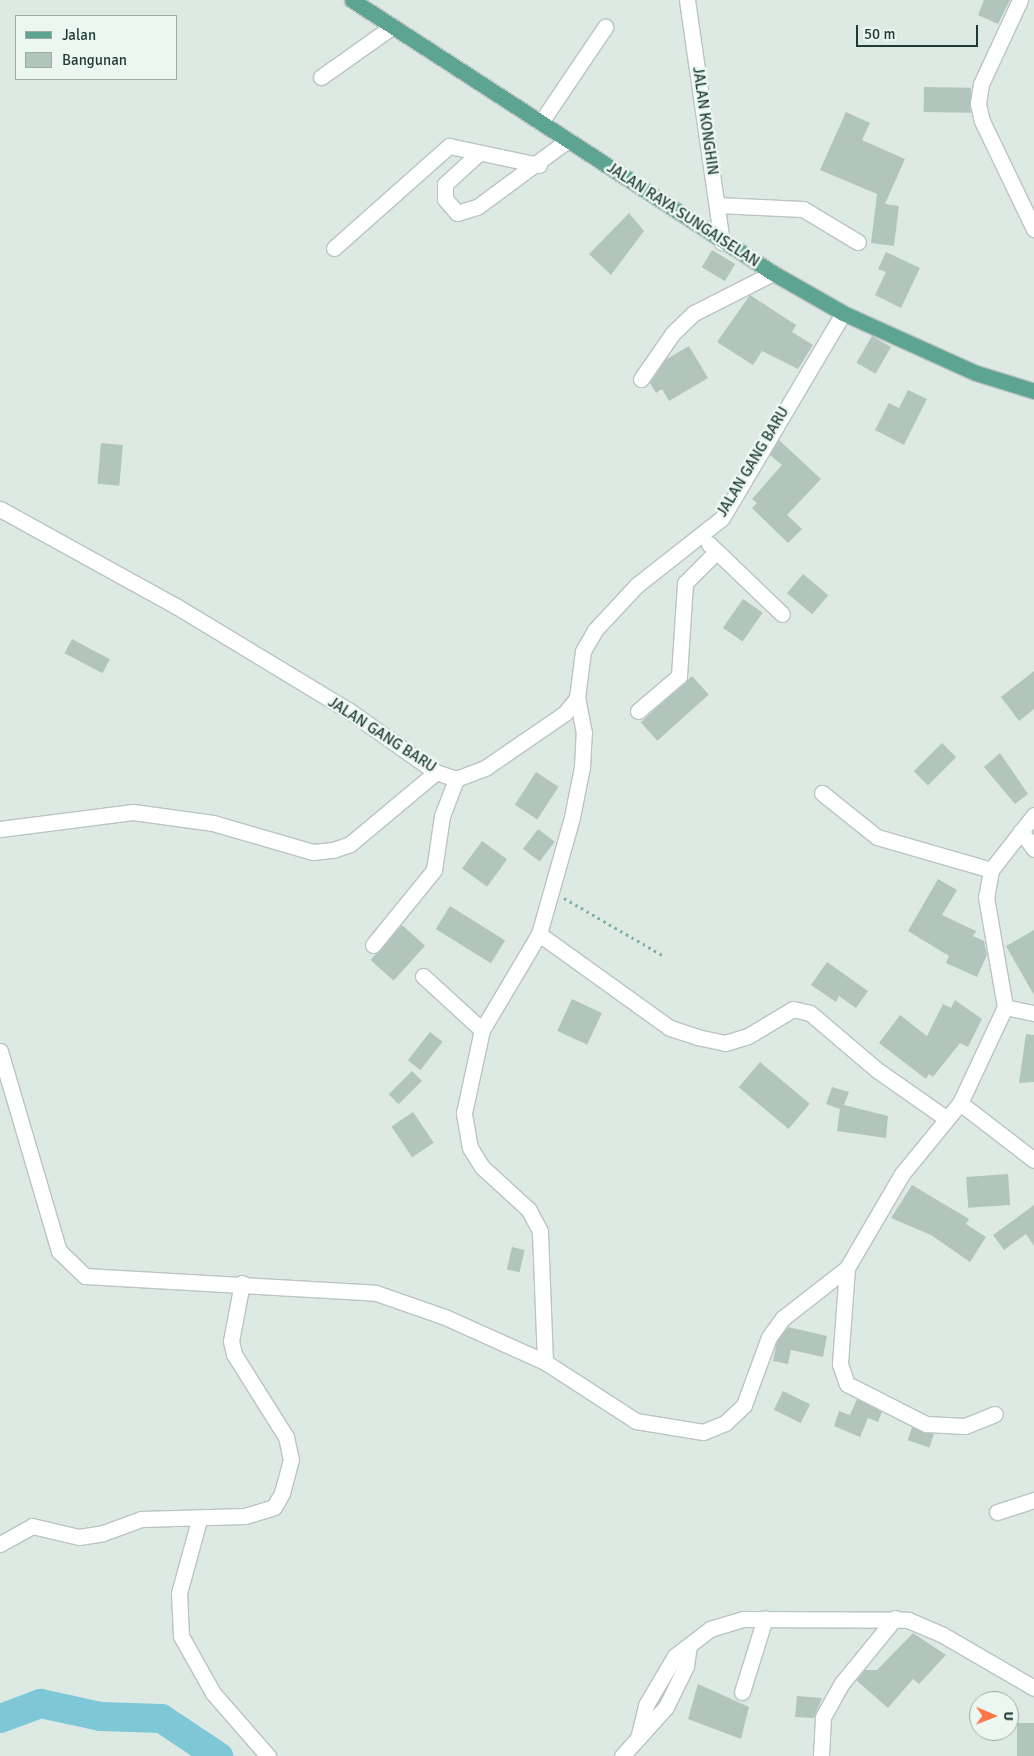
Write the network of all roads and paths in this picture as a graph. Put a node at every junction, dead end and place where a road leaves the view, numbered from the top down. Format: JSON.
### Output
{"nodes":[{"id":1,"x":352,"y":0,"type":"edge"},
{"id":2,"x":687,"y":0,"type":"edge"},
{"id":3,"x":1020,"y":0,"type":"edge"},
{"id":4,"x":393,"y":26,"type":"junction"},
{"id":5,"x":605,"y":27,"type":"dead end"},
{"id":6,"x":320,"y":77,"type":"dead end"},
{"id":7,"x":541,"y":122,"type":"junction"},
{"id":8,"x":568,"y":140,"type":"junction"},
{"id":9,"x":479,"y":153,"type":"junction"},
{"id":10,"x":539,"y":165,"type":"junction"},
{"id":11,"x":716,"y":205,"type":"junction"},
{"id":12,"x":1034,"y":229,"type":"edge"},
{"id":13,"x":722,"y":242,"type":"junction"},
{"id":14,"x":858,"y":242,"type":"dead end"},
{"id":15,"x":334,"y":248,"type":"dead end"},
{"id":16,"x":773,"y":273,"type":"junction"},
{"id":17,"x":843,"y":313,"type":"junction"},
{"id":18,"x":641,"y":379,"type":"dead end"},
{"id":19,"x":1034,"y":391,"type":"edge"},
{"id":20,"x":0,"y":509,"type":"edge"},
{"id":21,"x":703,"y":537,"type":"junction"},
{"id":22,"x":716,"y":552,"type":"junction"},
{"id":23,"x":782,"y":614,"type":"dead end"},
{"id":24,"x":577,"y":698,"type":"junction"},
{"id":25,"x":638,"y":710,"type":"dead end"},
{"id":26,"x":436,"y":772,"type":"junction"},
{"id":27,"x":456,"y":779,"type":"junction"},
{"id":28,"x":822,"y":793,"type":"dead end"},
{"id":29,"x":1034,"y":815,"type":"edge"},
{"id":30,"x":0,"y":829,"type":"edge"},
{"id":31,"x":1021,"y":831,"type":"junction"},
{"id":32,"x":1034,"y":849,"type":"edge"},
{"id":33,"x":991,"y":870,"type":"junction"},
{"id":34,"x":550,"y":890,"type":"junction"},
{"id":35,"x":539,"y":934,"type":"junction"},
{"id":36,"x":373,"y":945,"type":"dead end"},
{"id":37,"x":664,"y":956,"type":"dead end"},
{"id":38,"x":423,"y":976,"type":"dead end"},
{"id":39,"x":1004,"y":1007,"type":"junction"},
{"id":40,"x":1034,"y":1013,"type":"edge"},
{"id":41,"x":482,"y":1030,"type":"junction"},
{"id":42,"x":0,"y":1051,"type":"edge"},
{"id":43,"x":960,"y":1104,"type":"junction"},
{"id":44,"x":947,"y":1119,"type":"junction"},
{"id":45,"x":1034,"y":1160,"type":"edge"},
{"id":46,"x":847,"y":1268,"type":"junction"},
{"id":47,"x":242,"y":1282,"type":"junction"},
{"id":48,"x":545,"y":1362,"type":"junction"},
{"id":49,"x":995,"y":1414,"type":"dead end"},
{"id":50,"x":1034,"y":1500,"type":"edge"},
{"id":51,"x":996,"y":1512,"type":"dead end"},
{"id":52,"x":199,"y":1520,"type":"junction"},
{"id":53,"x":0,"y":1544,"type":"edge"},
{"id":54,"x":764,"y":1618,"type":"junction"},
{"id":55,"x":895,"y":1618,"type":"junction"},
{"id":56,"x":1034,"y":1688,"type":"edge"},
{"id":57,"x":742,"y":1692,"type":"dead end"},
{"id":58,"x":268,"y":1756,"type":"edge"},
{"id":59,"x":622,"y":1756,"type":"edge"},
{"id":60,"x":821,"y":1756,"type":"edge"}],
"edges":[{"from":1,"to":4,"type":"main road","name":"JALAN RAYA SUNGAISELAN"},
{"from":2,"to":11,"type":"street","name":"JALAN KONGHIN"},
{"from":3,"to":12,"type":"street"},
{"from":4,"to":6,"type":"street"},
{"from":4,"to":7,"type":"main road","name":"JALAN RAYA SUNGAISELAN"},
{"from":5,"to":7,"type":"street"},
{"from":7,"to":8,"type":"main road","name":"JALAN RAYA SUNGAISELAN"},
{"from":8,"to":10,"type":"street"},
{"from":8,"to":13,"type":"main road","name":"JALAN RAYA SUNGAISELAN"},
{"from":9,"to":10,"type":"street"},
{"from":9,"to":10,"type":"street"},
{"from":9,"to":15,"type":"street"},
{"from":11,"to":13,"type":"street","name":"JALAN KONGHIN"},
{"from":11,"to":14,"type":"street"},
{"from":13,"to":16,"type":"main road","name":"JALAN RAYA SUNGAISELAN"},
{"from":16,"to":17,"type":"main road","name":"JALAN RAYA SUNGAISELAN"},
{"from":16,"to":18,"type":"street"},
{"from":17,"to":19,"type":"main road","name":"JALAN RAYA SUNGAISELAN"},
{"from":17,"to":21,"type":"street","name":"JALAN GANG BARU"},
{"from":20,"to":26,"type":"street","name":"JALAN GANG BARU"},
{"from":21,"to":22,"type":"street"},
{"from":21,"to":24,"type":"street","name":"JALAN GANG BARU"},
{"from":22,"to":23,"type":"street"},
{"from":22,"to":25,"type":"street"},
{"from":24,"to":27,"type":"street"},
{"from":24,"to":34,"type":"street","name":"JALAN GANG BARU"},
{"from":26,"to":27,"type":"street","name":"JALAN GANG BARU"},
{"from":26,"to":30,"type":"street"},
{"from":27,"to":36,"type":"street"},
{"from":28,"to":33,"type":"street"},
{"from":29,"to":31,"type":"street"},
{"from":31,"to":32,"type":"street"},
{"from":31,"to":33,"type":"street"},
{"from":33,"to":39,"type":"street"},
{"from":34,"to":35,"type":"street","name":"JALAN GANG BARU"},
{"from":34,"to":37,"type":"path"},
{"from":35,"to":41,"type":"street","name":"JALAN GANG BARU"},
{"from":35,"to":44,"type":"street"},
{"from":38,"to":41,"type":"street"},
{"from":39,"to":40,"type":"street"},
{"from":39,"to":43,"type":"street"},
{"from":41,"to":48,"type":"street","name":"JALAN GANG BARU"},
{"from":42,"to":47,"type":"street"},
{"from":43,"to":44,"type":"street"},
{"from":43,"to":45,"type":"street"},
{"from":44,"to":46,"type":"street"},
{"from":46,"to":48,"type":"street"},
{"from":46,"to":49,"type":"street"},
{"from":47,"to":48,"type":"street"},
{"from":47,"to":52,"type":"street"},
{"from":50,"to":51,"type":"street"},
{"from":52,"to":53,"type":"street"},
{"from":52,"to":58,"type":"street"},
{"from":54,"to":55,"type":"street"},
{"from":54,"to":57,"type":"street"},
{"from":54,"to":59,"type":"street"},
{"from":55,"to":56,"type":"street"},
{"from":55,"to":60,"type":"street"}]}
